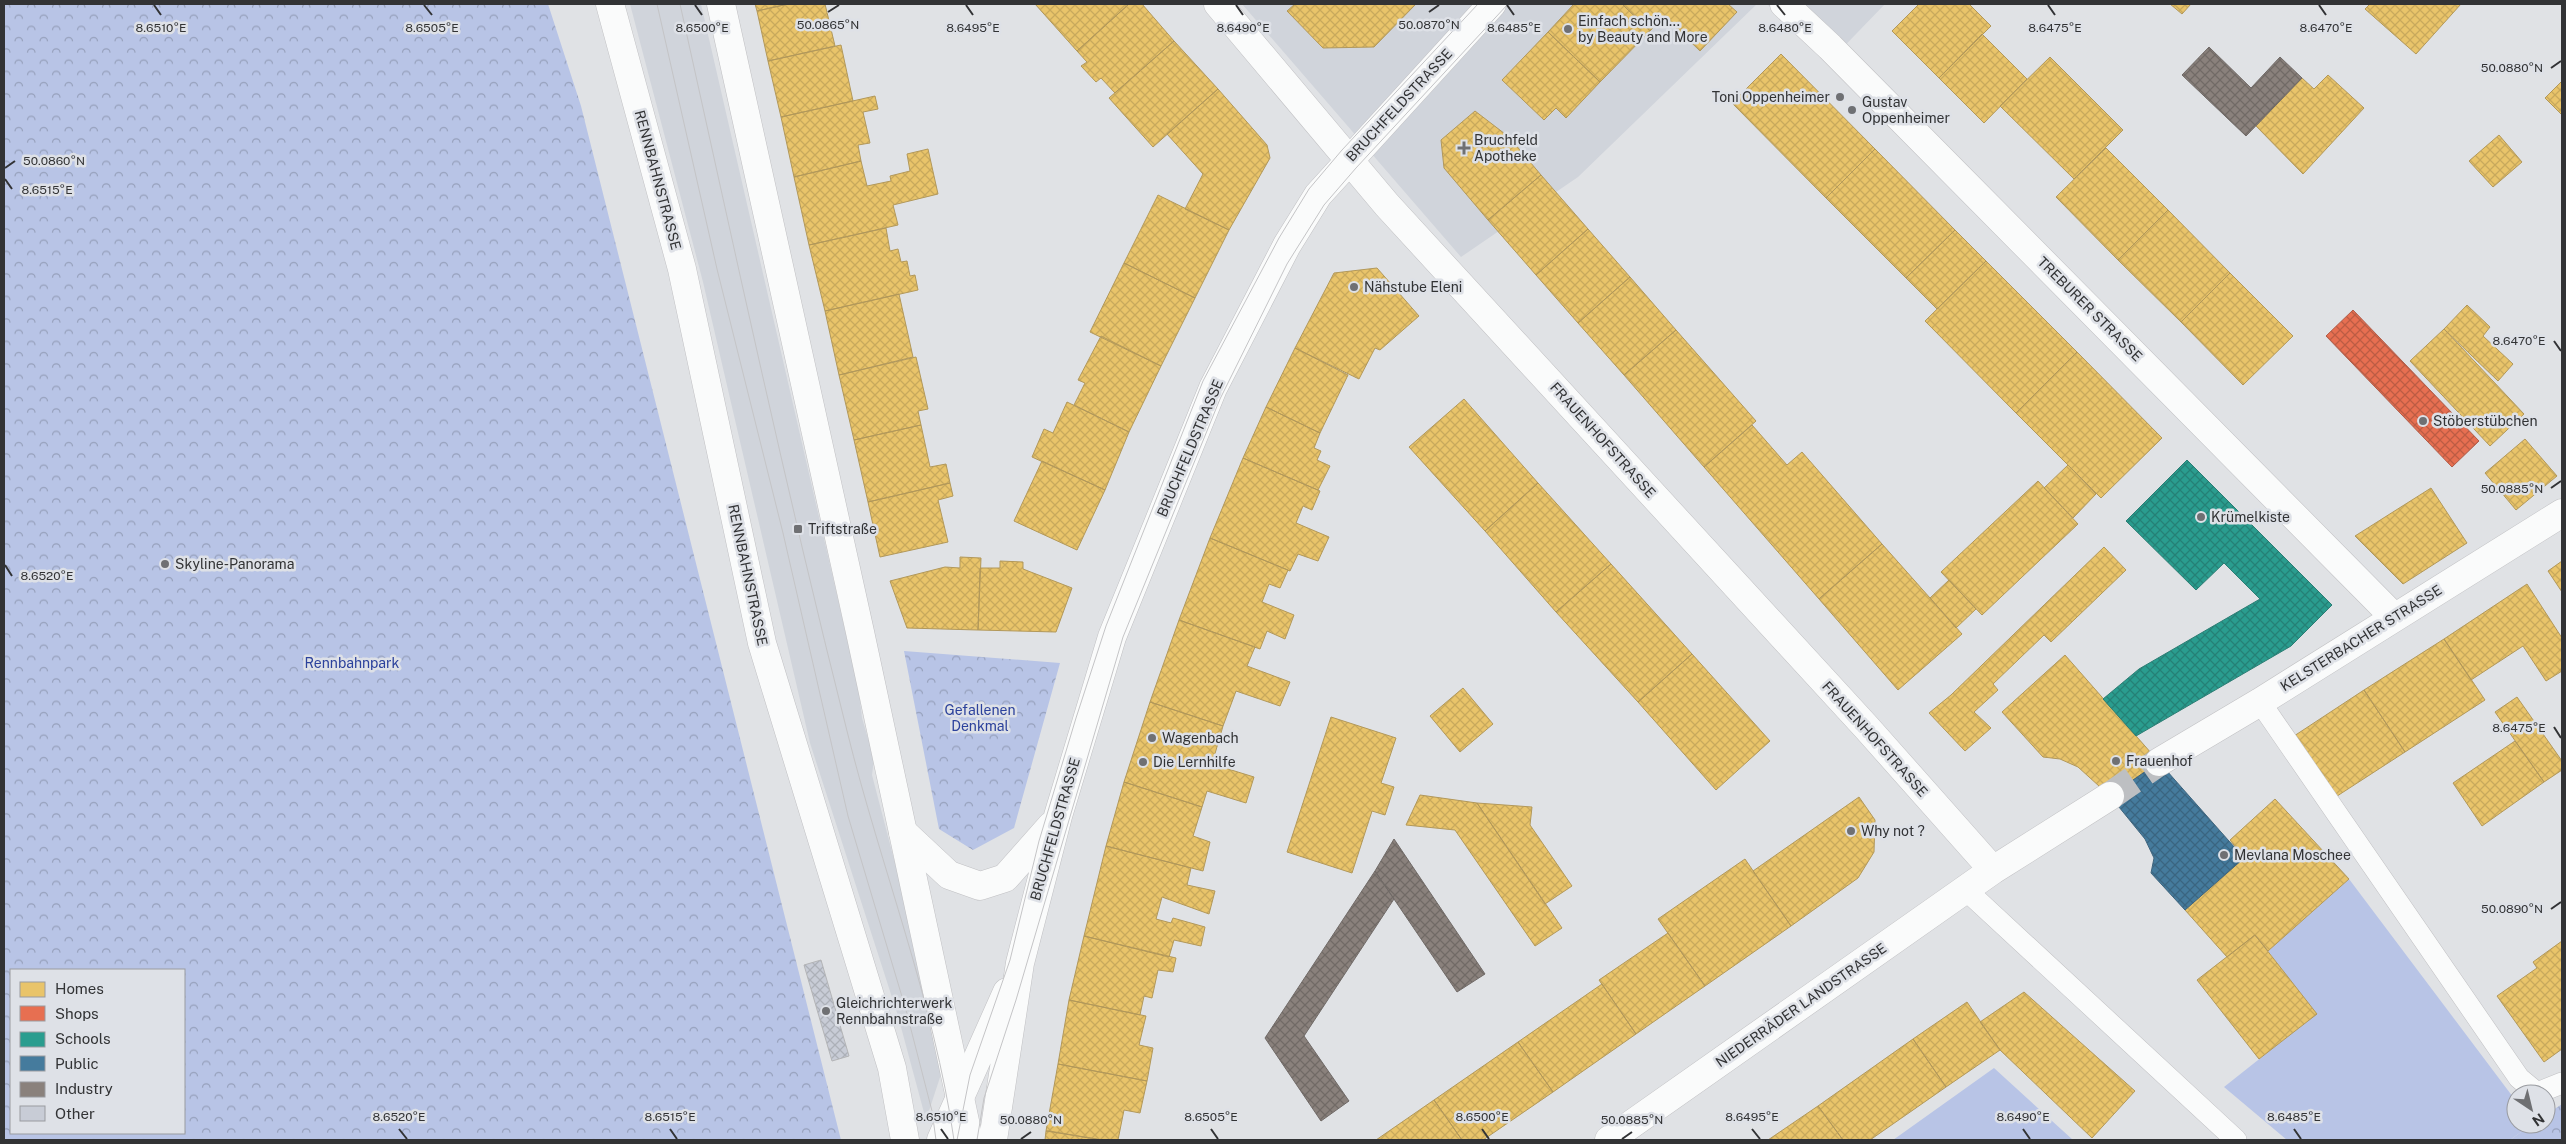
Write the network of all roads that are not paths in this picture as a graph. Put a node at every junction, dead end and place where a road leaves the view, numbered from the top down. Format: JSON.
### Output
{"nodes":[{"id":1,"x":610,"y":4,"type":"edge"},
{"id":2,"x":720,"y":4,"type":"edge"},
{"id":3,"x":1218,"y":4,"type":"edge"},
{"id":4,"x":1492,"y":4,"type":"edge"},
{"id":5,"x":1784,"y":4,"type":"edge"},
{"id":6,"x":1349,"y":159,"type":"junction"},
{"id":7,"x":2562,"y":512,"type":"edge"},
{"id":8,"x":2394,"y":617,"type":"junction"},
{"id":9,"x":2260,"y":702,"type":"junction"},
{"id":10,"x":2159,"y":762,"type":"tunnel mouth"},
{"id":11,"x":2110,"y":796,"type":"tunnel mouth"},
{"id":12,"x":1058,"y":816,"type":"junction"},
{"id":13,"x":903,"y":832,"type":"junction"},
{"id":14,"x":1994,"y":870,"type":"junction"},
{"id":15,"x":1966,"y":890,"type":"junction"},
{"id":16,"x":1020,"y":963,"type":"junction"},
{"id":17,"x":2562,"y":1082,"type":"edge"},
{"id":18,"x":960,"y":1097,"type":"junction"},
{"id":19,"x":905,"y":1140,"type":"edge"},
{"id":20,"x":941,"y":1140,"type":"edge"},
{"id":21,"x":970,"y":1140,"type":"edge"},
{"id":22,"x":993,"y":1140,"type":"edge"},
{"id":23,"x":1609,"y":1140,"type":"edge"},
{"id":24,"x":2236,"y":1140,"type":"edge"}],
"edges":[{"from":1,"to":19,"type":"street","name":"RENNBAHNSTRASSE"},
{"from":2,"to":13,"type":"street"},
{"from":3,"to":6,"type":"street","name":"FRAUENHOFSTRASSE"},
{"from":4,"to":6,"type":"street","name":"BRUCHFELDSTRASSE"},
{"from":5,"to":8,"type":"street","name":"TREBURER STRASSE"},
{"from":6,"to":12,"type":"street","name":"BRUCHFELDSTRASSE"},
{"from":6,"to":14,"type":"street","name":"FRAUENHOFSTRASSE"},
{"from":7,"to":8,"type":"street","name":"KELSTERBACHER STRASSE"},
{"from":8,"to":9,"type":"street","name":"KELSTERBACHER STRASSE"},
{"from":9,"to":10,"type":"street","name":"KELSTERBACHER STRASSE"},
{"from":9,"to":17,"type":"lane"},
{"from":11,"to":14,"type":"street"},
{"from":12,"to":13,"type":"street"},
{"from":12,"to":16,"type":"street","name":"BRUCHFELDSTRASSE"},
{"from":13,"to":18,"type":"street"},
{"from":14,"to":15,"type":"street","name":"NIEDERRÄDER LANDSTRASSE"},
{"from":15,"to":23,"type":"street","name":"NIEDERRÄDER LANDSTRASSE"},
{"from":15,"to":24,"type":"lane"},
{"from":16,"to":18,"type":"street","name":"BRUCHFELDSTRASSE"},
{"from":16,"to":22,"type":"street","name":"BRUCHFELDSTRASSE"},
{"from":18,"to":20,"type":"street","name":"BRUCHFELDSTRASSE"},
{"from":18,"to":21,"type":"street"}]}
